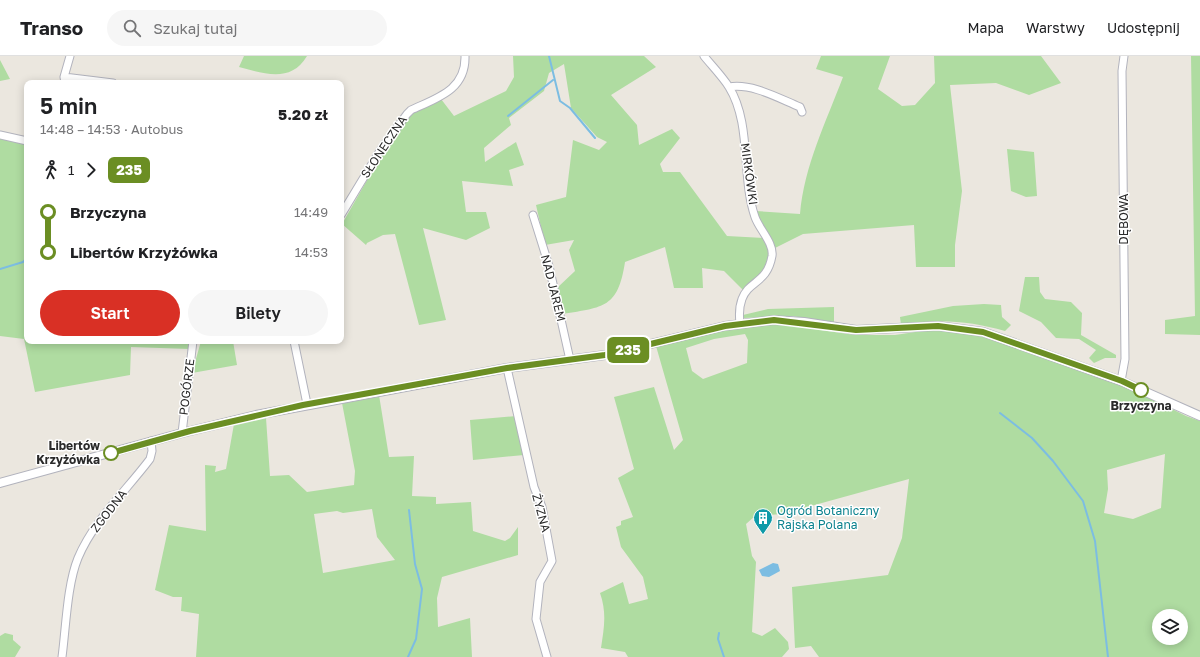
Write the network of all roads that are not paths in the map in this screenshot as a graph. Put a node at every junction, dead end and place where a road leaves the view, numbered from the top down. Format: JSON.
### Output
{"nodes":[{"id":1,"x":70,"y":56,"type":"edge"},
{"id":2,"x":465,"y":56,"type":"edge"},
{"id":3,"x":704,"y":56,"type":"edge"},
{"id":4,"x":1124,"y":56,"type":"edge"},
{"id":5,"x":65,"y":80,"type":"edge"},
{"id":6,"x":729,"y":87,"type":"junction"},
{"id":7,"x":802,"y":112,"type":"dead end"},
{"id":8,"x":0,"y":135,"type":"edge"},
{"id":9,"x":24,"y":140,"type":"edge"},
{"id":10,"x":344,"y":211,"type":"edge"},
{"id":11,"x":533,"y":215,"type":"dead end"},
{"id":12,"x":740,"y":324,"type":"junction"},
{"id":13,"x":193,"y":344,"type":"edge"},
{"id":14,"x":295,"y":344,"type":"edge"},
{"id":15,"x":570,"y":360,"type":"junction"},
{"id":16,"x":507,"y":368,"type":"junction"},
{"id":17,"x":1122,"y":381,"type":"junction"},
{"id":18,"x":307,"y":404,"type":"junction"},
{"id":19,"x":1200,"y":416,"type":"edge"},
{"id":20,"x":182,"y":433,"type":"junction"},
{"id":21,"x":151,"y":442,"type":"junction"},
{"id":22,"x":0,"y":483,"type":"edge"},
{"id":23,"x":62,"y":657,"type":"edge"},
{"id":24,"x":547,"y":657,"type":"edge"}],
"edges":[{"from":1,"to":5,"type":"street"},
{"from":2,"to":10,"type":"street","name":"SŁONECZNA"},
{"from":3,"to":6,"type":"street","name":"MIRKÓWKI"},
{"from":4,"to":17,"type":"street","name":"DĘBOWA"},
{"from":6,"to":7,"type":"street"},
{"from":6,"to":12,"type":"street","name":"MIRKÓWKI"},
{"from":8,"to":9,"type":"street"},
{"from":11,"to":15,"type":"street","name":"NAD JAREM"},
{"from":12,"to":15,"type":"street"},
{"from":12,"to":17,"type":"street"},
{"from":13,"to":20,"type":"street","name":"POGÓRZE"},
{"from":14,"to":18,"type":"street"},
{"from":15,"to":16,"type":"street"},
{"from":16,"to":18,"type":"street"},
{"from":16,"to":24,"type":"street","name":"ŻYZNA"},
{"from":17,"to":19,"type":"street"},
{"from":18,"to":20,"type":"street"},
{"from":20,"to":21,"type":"street"},
{"from":21,"to":22,"type":"street"},
{"from":21,"to":23,"type":"street","name":"ZGODNA"}]}
